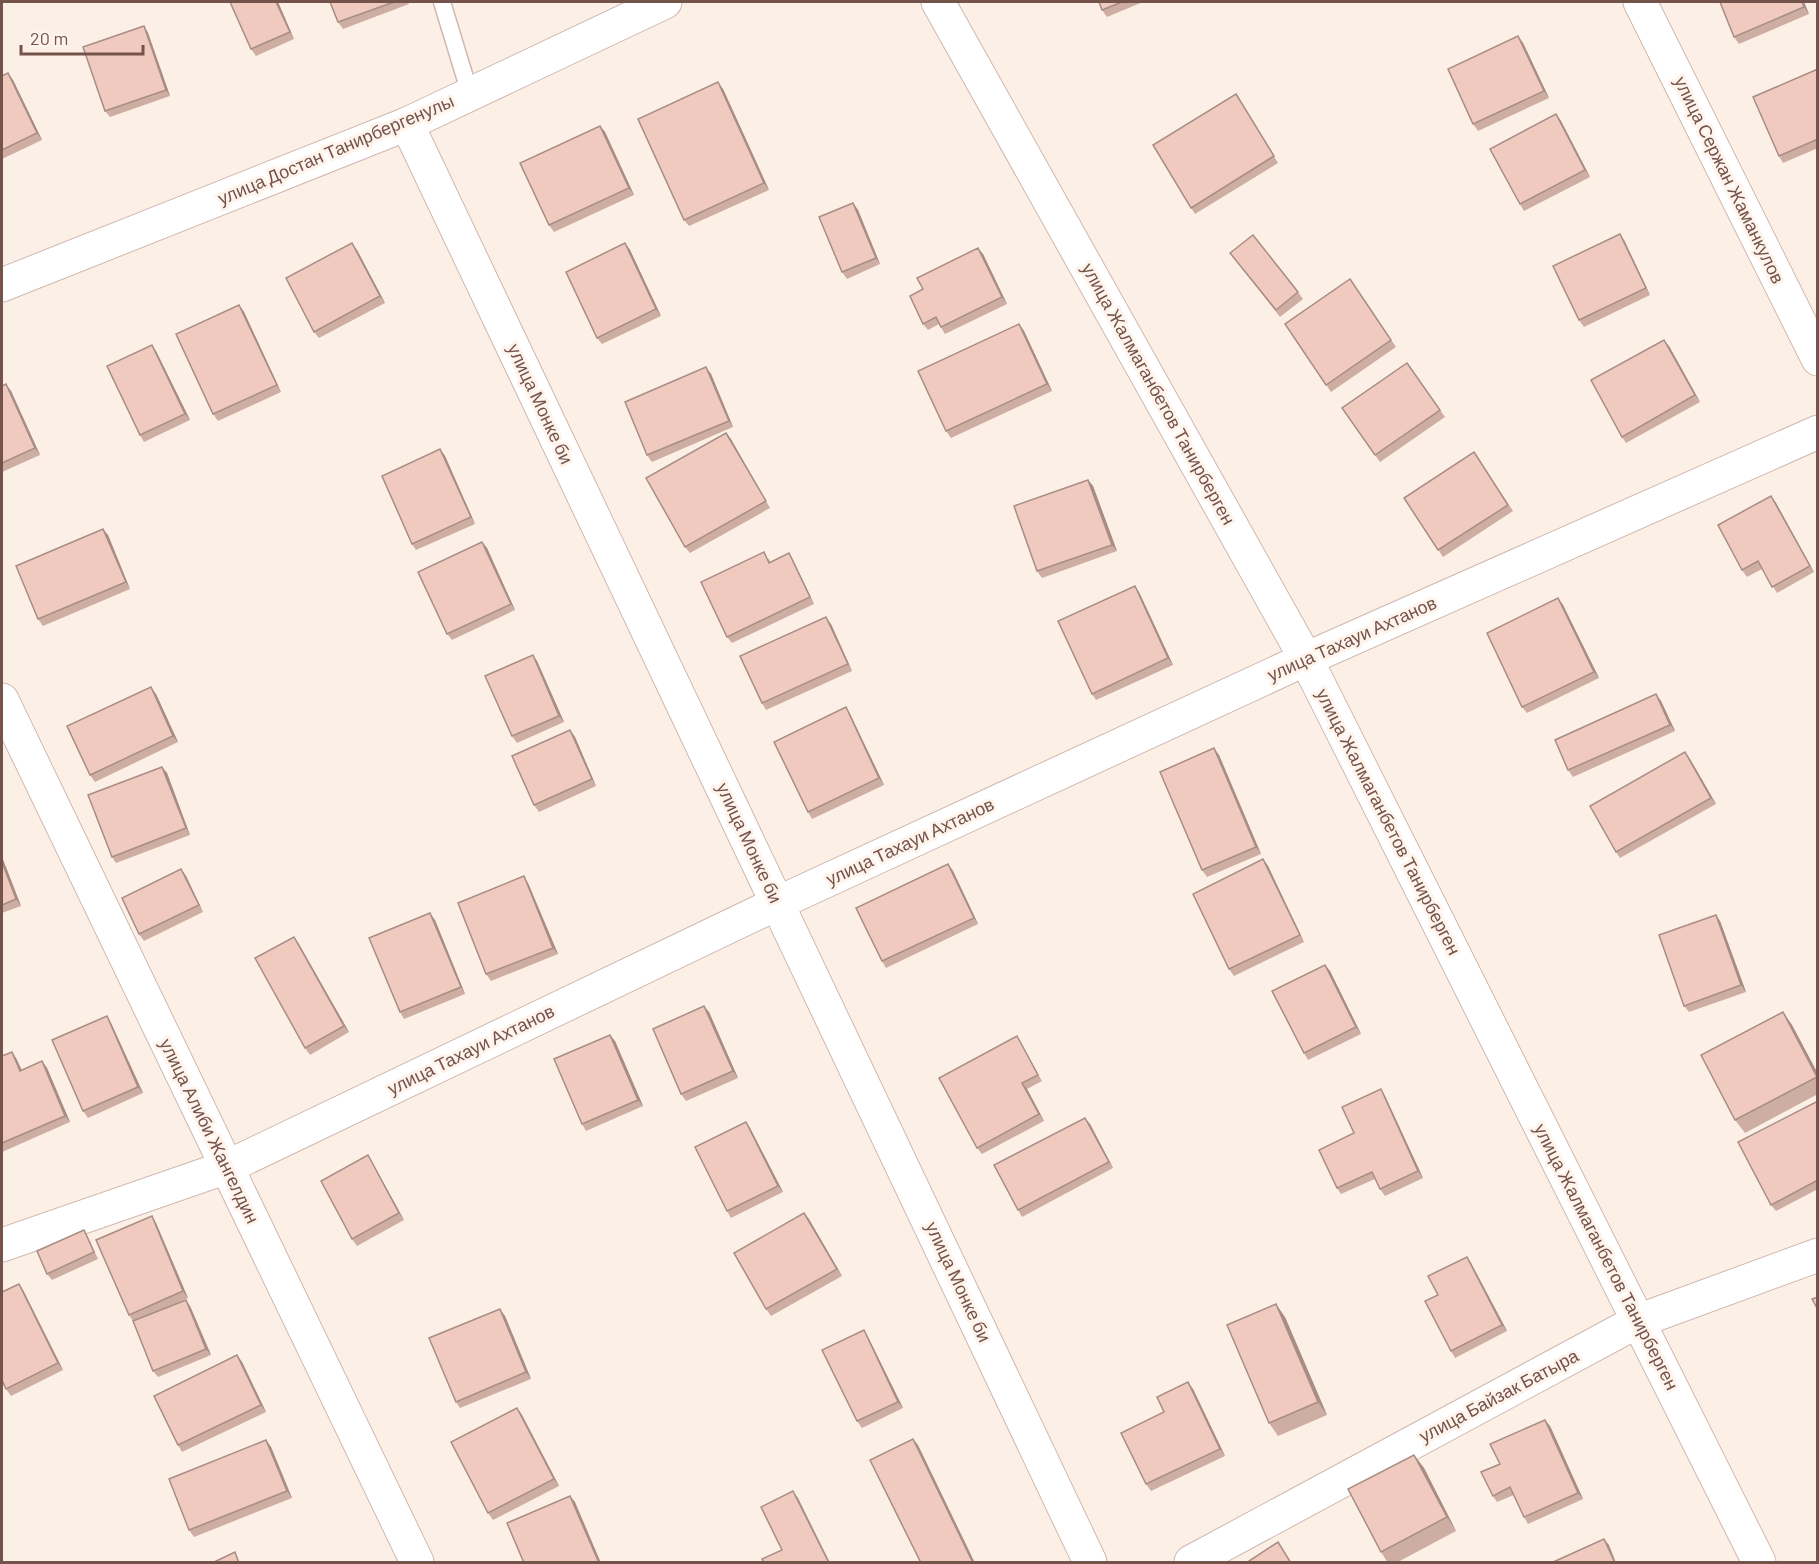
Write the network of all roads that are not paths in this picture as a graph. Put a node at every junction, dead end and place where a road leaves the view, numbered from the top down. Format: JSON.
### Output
{"nodes":[{"id":1,"x":442,"y":2,"type":"edge"},
{"id":2,"x":665,"y":2,"type":"edge"},
{"id":3,"x":938,"y":2,"type":"edge"},
{"id":4,"x":1640,"y":2,"type":"edge"},
{"id":5,"x":470,"y":94,"type":"junction"},
{"id":6,"x":407,"y":124,"type":"junction"},
{"id":7,"x":2,"y":285,"type":"edge"},
{"id":8,"x":1818,"y":359,"type":"edge"},
{"id":9,"x":1818,"y":432,"type":"edge"},
{"id":10,"x":1306,"y":659,"type":"junction"},
{"id":11,"x":2,"y":700,"type":"edge"},
{"id":12,"x":778,"y":903,"type":"junction"},
{"id":13,"x":227,"y":1167,"type":"junction"},
{"id":14,"x":2,"y":1245,"type":"edge"},
{"id":15,"x":1818,"y":1255,"type":"edge"},
{"id":16,"x":1638,"y":1321,"type":"junction"},
{"id":17,"x":417,"y":1563,"type":"edge"},
{"id":18,"x":1090,"y":1563,"type":"edge"},
{"id":19,"x":1191,"y":1563,"type":"edge"},
{"id":20,"x":1759,"y":1563,"type":"edge"}],
"edges":[{"from":1,"to":5,"type":"lane"},
{"from":2,"to":5,"type":"street","name":"улица Достан Танирбергенулы"},
{"from":3,"to":10,"type":"street","name":"улица Жалмаганбетов Танирберген"},
{"from":4,"to":8,"type":"street","name":"улица Сержан Жаманкулов"},
{"from":5,"to":6,"type":"street","name":"улица Достан Танирбергенулы"},
{"from":6,"to":7,"type":"street","name":"улица Достан Танирбергенулы"},
{"from":6,"to":12,"type":"street","name":"улица Монке би"},
{"from":9,"to":10,"type":"street","name":"улица Тахауи Ахтанов"},
{"from":10,"to":12,"type":"street","name":"улица Тахауи Ахтанов"},
{"from":10,"to":16,"type":"street","name":"улица Жалмаганбетов Танирберген"},
{"from":11,"to":13,"type":"street","name":"улица Алиби Жангелдин"},
{"from":12,"to":13,"type":"street","name":"улица Тахауи Ахтанов"},
{"from":12,"to":18,"type":"street","name":"улица Монке би"},
{"from":13,"to":14,"type":"street","name":"улица Тахауи Ахтанов"},
{"from":13,"to":17,"type":"street","name":"улица Алиби Жангелдин"},
{"from":15,"to":16,"type":"street","name":"улица Байзак Батыра"},
{"from":16,"to":19,"type":"street","name":"улица Байзак Батыра"},
{"from":16,"to":20,"type":"street","name":"улица Жалмаганбетов Танирберген"}]}
